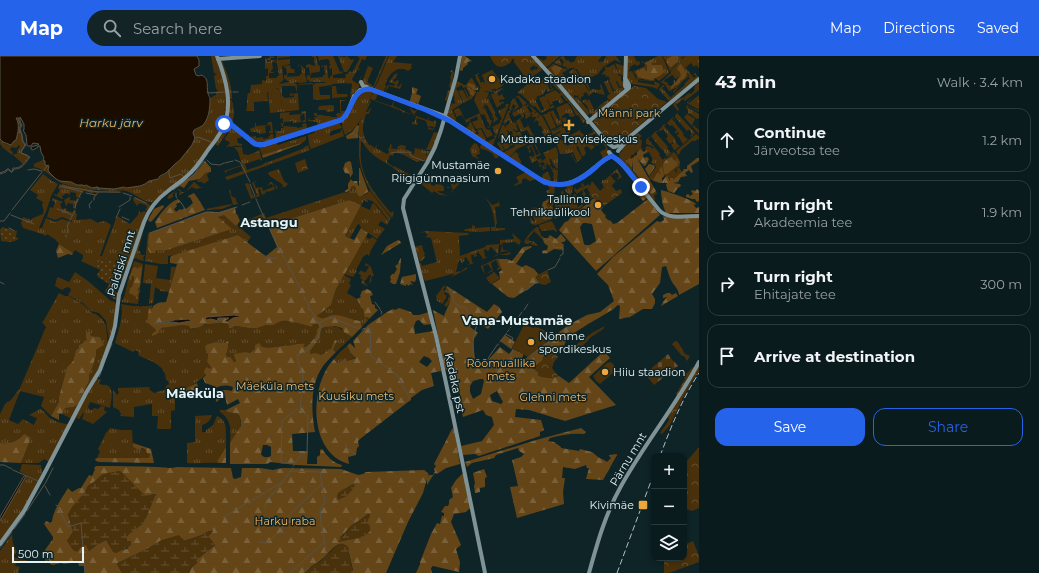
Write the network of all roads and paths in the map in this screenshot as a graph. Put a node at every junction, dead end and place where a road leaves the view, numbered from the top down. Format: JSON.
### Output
{"nodes":[{"id":1,"x":242,"y":56,"type":"edge"},
{"id":2,"x":260,"y":56,"type":"edge"},
{"id":3,"x":533,"y":56,"type":"edge"},
{"id":4,"x":626,"y":56,"type":"edge"},
{"id":5,"x":217,"y":57,"type":"edge"},
{"id":6,"x":459,"y":58,"type":"edge"},
{"id":7,"x":224,"y":59,"type":"junction"},
{"id":8,"x":221,"y":67,"type":"junction"},
{"id":9,"x":699,"y":80,"type":"edge"},
{"id":10,"x":368,"y":88,"type":"junction"},
{"id":11,"x":361,"y":89,"type":"junction"},
{"id":12,"x":377,"y":91,"type":"junction"},
{"id":13,"x":686,"y":91,"type":"junction"},
{"id":14,"x":228,"y":105,"type":"junction"},
{"id":15,"x":226,"y":120,"type":"junction"},
{"id":16,"x":442,"y":120,"type":"junction"},
{"id":17,"x":450,"y":121,"type":"junction"},
{"id":18,"x":590,"y":122,"type":"junction"},
{"id":19,"x":219,"y":133,"type":"junction"},
{"id":20,"x":598,"y":133,"type":"junction"},
{"id":21,"x":614,"y":147,"type":"junction"},
{"id":22,"x":618,"y":152,"type":"junction"},
{"id":23,"x":611,"y":154,"type":"junction"},
{"id":24,"x":623,"y":164,"type":"junction"},
{"id":25,"x":699,"y":216,"type":"edge"},
{"id":26,"x":699,"y":362,"type":"edge"},
{"id":27,"x":62,"y":440,"type":"junction"},
{"id":28,"x":24,"y":511,"type":"junction"},
{"id":29,"x":0,"y":544,"type":"edge"},
{"id":30,"x":485,"y":573,"type":"edge"},
{"id":31,"x":589,"y":573,"type":"edge"}],
"edges":[{"from":1,"to":5,"type":"main road"},
{"from":2,"to":7,"type":"main road"},
{"from":3,"to":18,"type":"main road"},
{"from":4,"to":18,"type":"main road"},
{"from":5,"to":7,"type":"main road"},
{"from":5,"to":8,"type":"main road","name":"Paldiski mnt"},
{"from":6,"to":16,"type":"main road"},
{"from":7,"to":8,"type":"main road"},
{"from":8,"to":14,"type":"main road","name":"Paldiski mnt"},
{"from":9,"to":13,"type":"main road"},
{"from":10,"to":11,"type":"main road"},
{"from":10,"to":11,"type":"main road"},
{"from":10,"to":12,"type":"main road"},
{"from":11,"to":12,"type":"main road"},
{"from":11,"to":15,"type":"main road"},
{"from":12,"to":16,"type":"main road"},
{"from":13,"to":21,"type":"main road"},
{"from":13,"to":22,"type":"main road"},
{"from":14,"to":15,"type":"main road","name":"Paldiski mnt"},
{"from":14,"to":15,"type":"main road","name":"Paldiski mnt"},
{"from":15,"to":19,"type":"main road","name":"Paldiski mnt"},
{"from":15,"to":19,"type":"main road","name":"Paldiski mnt"},
{"from":16,"to":17,"type":"main road"},
{"from":16,"to":17,"type":"main road"},
{"from":16,"to":30,"type":"main road","name":"Kadaka pst"},
{"from":17,"to":23,"type":"main road"},
{"from":18,"to":20,"type":"main road"},
{"from":19,"to":27,"type":"main road","name":"Paldiski mnt"},
{"from":20,"to":21,"type":"main road"},
{"from":20,"to":23,"type":"main road"},
{"from":21,"to":22,"type":"main road"},
{"from":21,"to":23,"type":"main road"},
{"from":22,"to":23,"type":"main road"},
{"from":22,"to":24,"type":"main road"},
{"from":23,"to":24,"type":"main road"},
{"from":24,"to":25,"type":"main road"},
{"from":26,"to":31,"type":"main road","name":"Pärnu mnt"},
{"from":27,"to":28,"type":"main road","name":"Paldiski mnt"},
{"from":27,"to":28,"type":"main road","name":"Paldiski mnt"},
{"from":28,"to":29,"type":"main road"}]}
